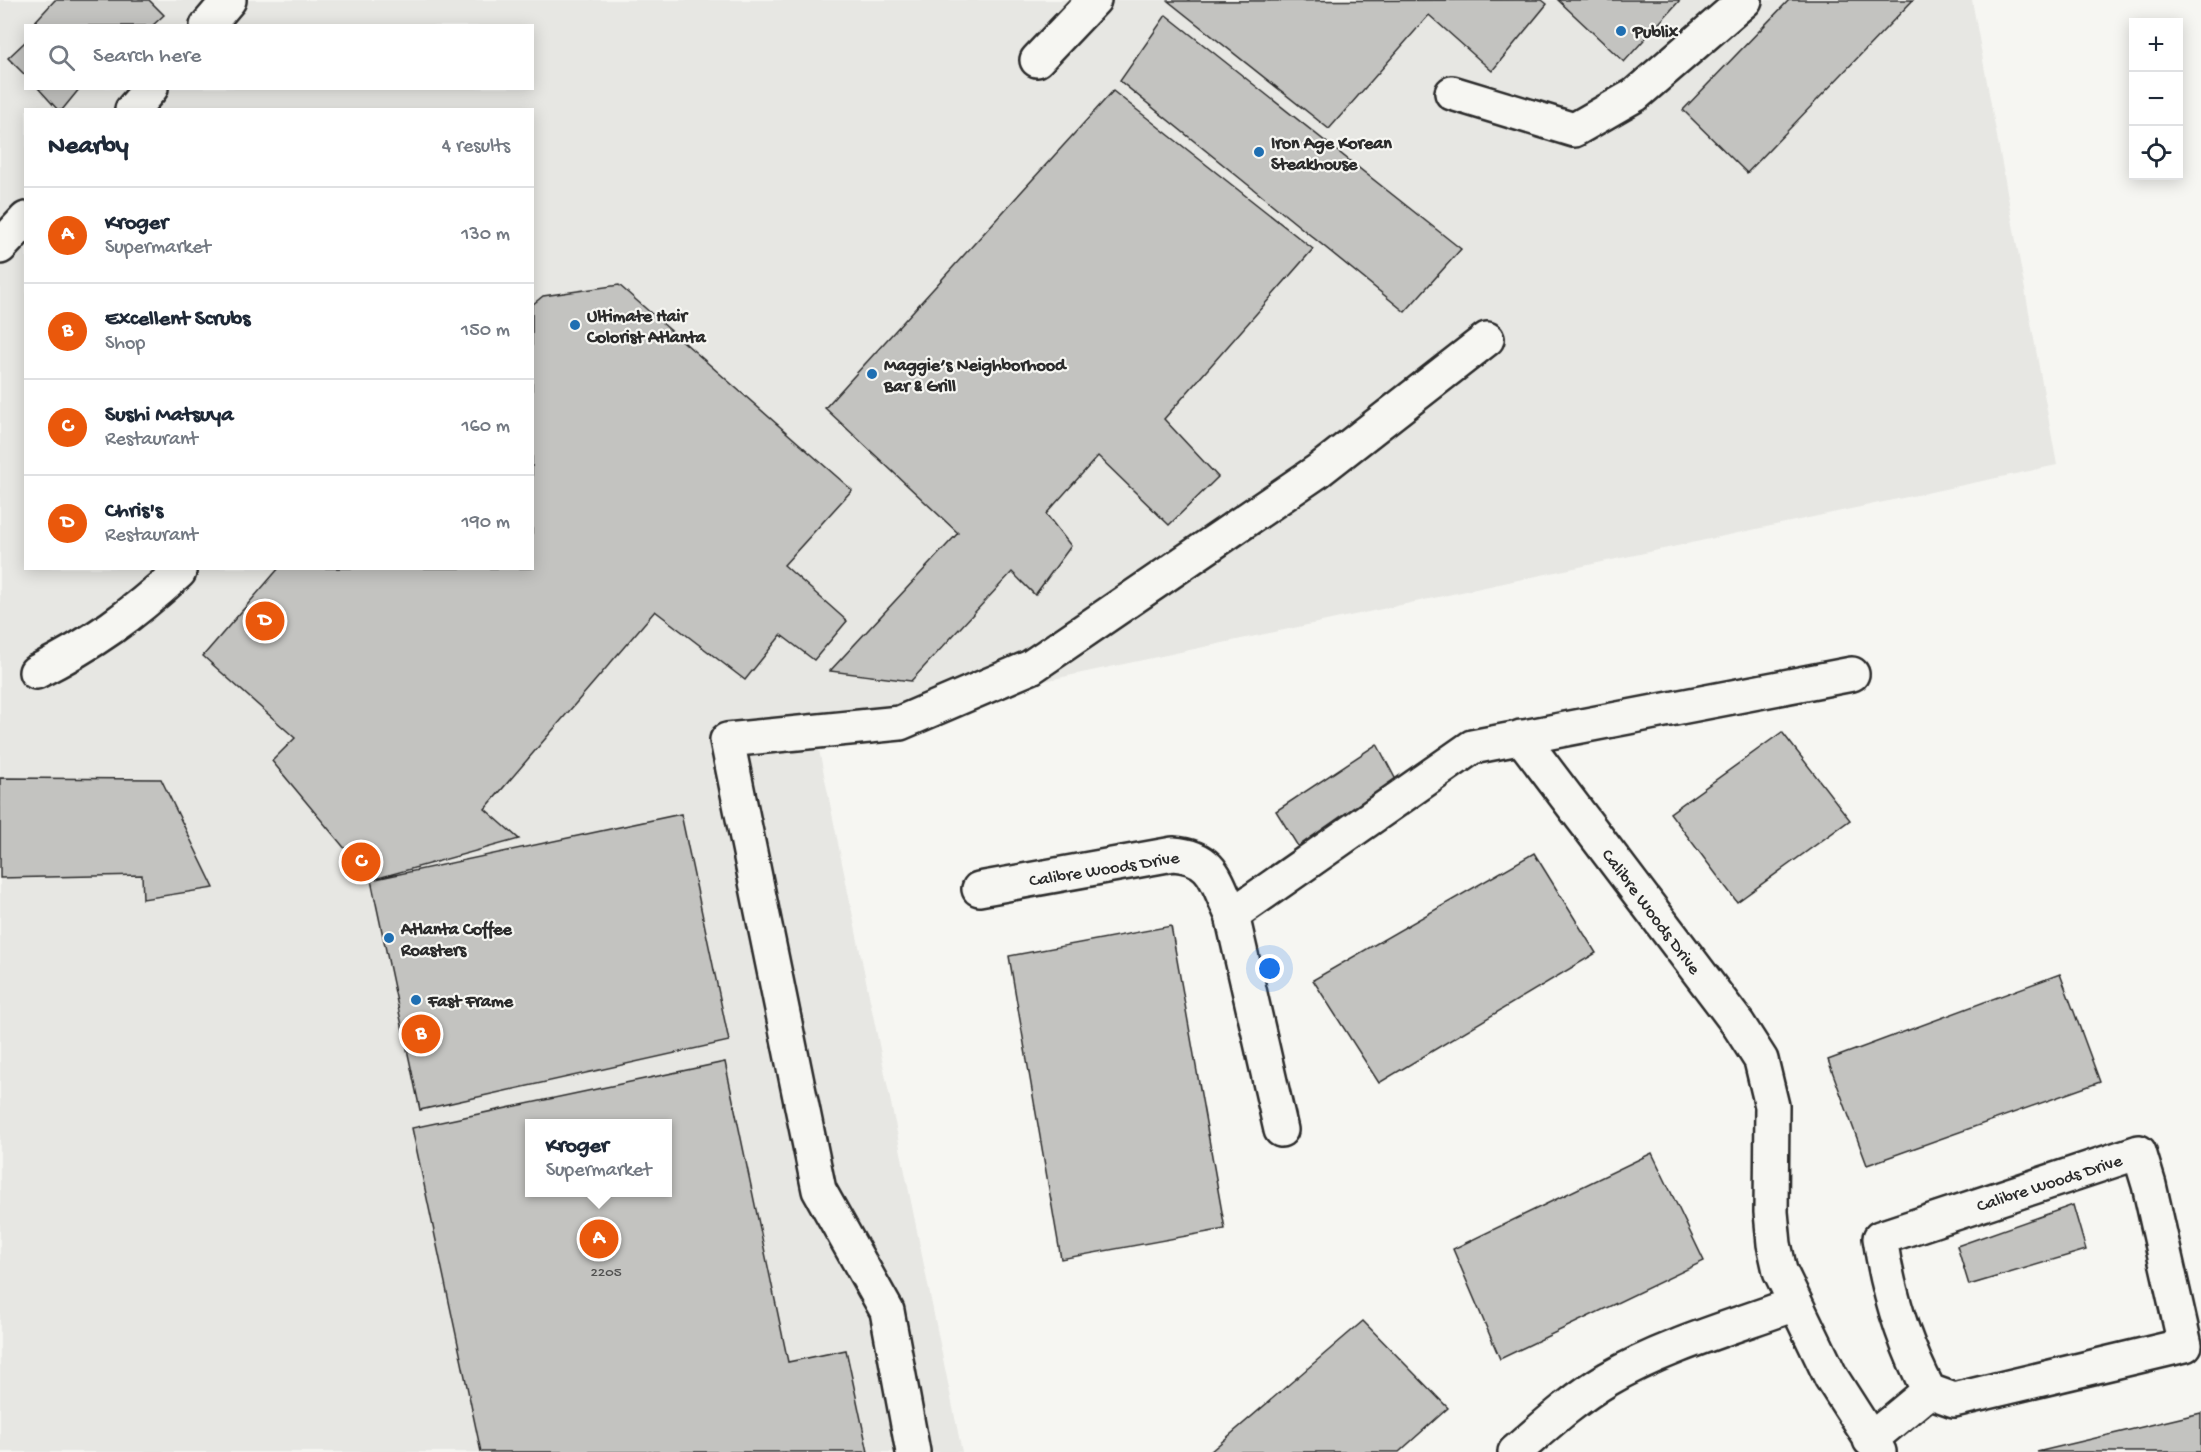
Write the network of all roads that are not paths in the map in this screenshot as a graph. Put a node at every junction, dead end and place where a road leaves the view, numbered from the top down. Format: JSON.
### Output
{"nodes":[{"id":1,"x":229,"y":0,"type":"edge"},
{"id":2,"x":1094,"y":0,"type":"edge"},
{"id":3,"x":1745,"y":0,"type":"edge"},
{"id":4,"x":209,"y":24,"type":"edge"},
{"id":5,"x":1037,"y":60,"type":"dead end"},
{"id":6,"x":149,"y":90,"type":"edge"},
{"id":7,"x":1452,"y":93,"type":"dead end"},
{"id":8,"x":134,"y":108,"type":"edge"},
{"id":9,"x":24,"y":221,"type":"edge"},
{"id":10,"x":0,"y":247,"type":"edge"},
{"id":11,"x":1487,"y":339,"type":"dead end"},
{"id":12,"x":179,"y":572,"type":"dead end"},
{"id":13,"x":36,"y":672,"type":"dead end"},
{"id":14,"x":1852,"y":674,"type":"dead end"},
{"id":15,"x":1521,"y":736,"type":"junction"},
{"id":16,"x":979,"y":889,"type":"dead end"},
{"id":17,"x":1232,"y":915,"type":"junction"},
{"id":18,"x":1281,"y":1130,"type":"dead end"},
{"id":19,"x":1795,"y":1304,"type":"junction"},
{"id":20,"x":1929,"y":1391,"type":"junction"},
{"id":21,"x":1874,"y":1446,"type":"edge"},
{"id":22,"x":913,"y":1452,"type":"edge"},
{"id":23,"x":1515,"y":1452,"type":"edge"}],
"edges":[{"from":1,"to":4,"type":"street"},
{"from":2,"to":5,"type":"street"},
{"from":3,"to":7,"type":"street"},
{"from":6,"to":8,"type":"street"},
{"from":9,"to":10,"type":"street"},
{"from":11,"to":22,"type":"street"},
{"from":12,"to":13,"type":"street"},
{"from":14,"to":15,"type":"street"},
{"from":15,"to":17,"type":"street"},
{"from":15,"to":19,"type":"street","name":"Calibre Woods Drive"},
{"from":16,"to":17,"type":"street","name":"Calibre Woods Drive"},
{"from":17,"to":18,"type":"street","name":"Calibre Woods Drive"},
{"from":19,"to":21,"type":"street","name":"Calibre Woods Drive"},
{"from":19,"to":23,"type":"street"},
{"from":20,"to":20,"type":"street","name":"Calibre Woods Drive"},
{"from":20,"to":21,"type":"street","name":"Calibre Woods Drive"}]}
